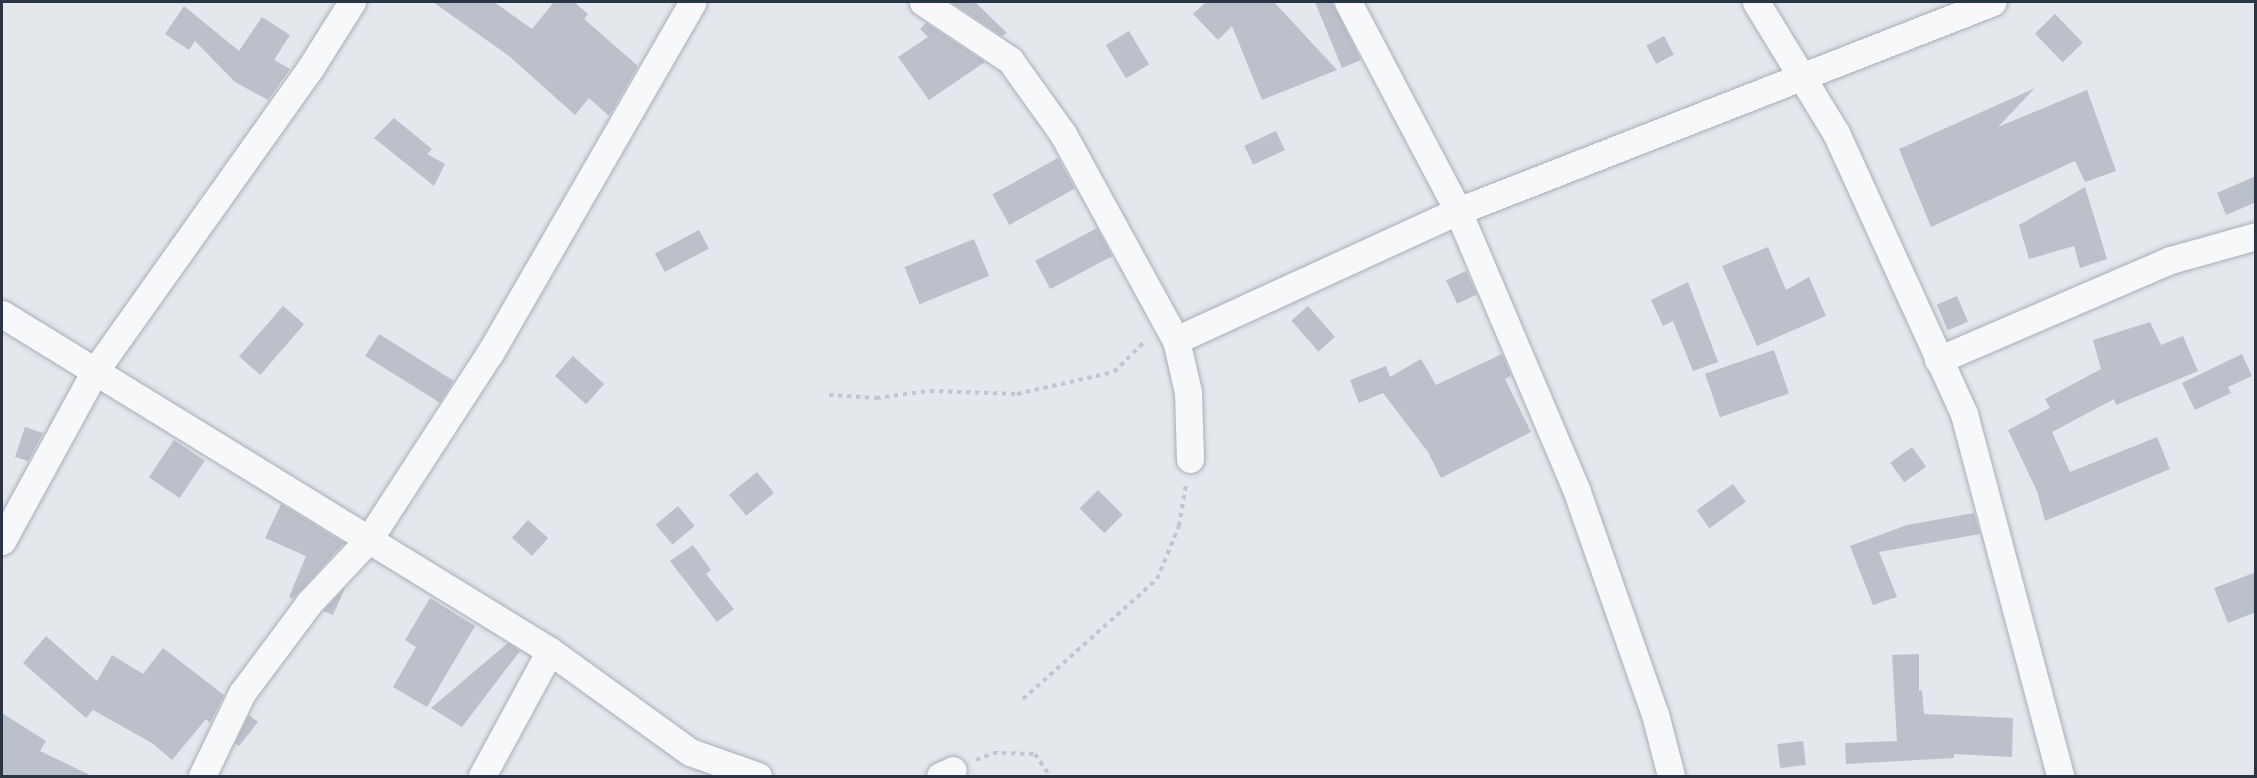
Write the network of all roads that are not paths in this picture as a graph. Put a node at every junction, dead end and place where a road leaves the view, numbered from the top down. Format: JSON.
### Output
{"nodes":[{"id":1,"x":352,"y":2,"type":"edge"},
{"id":2,"x":693,"y":2,"type":"edge"},
{"id":3,"x":923,"y":2,"type":"edge"},
{"id":4,"x":1348,"y":2,"type":"edge"},
{"id":5,"x":1756,"y":2,"type":"edge"},
{"id":6,"x":1993,"y":2,"type":"edge"},
{"id":7,"x":1798,"y":76,"type":"junction"},
{"id":8,"x":1458,"y":211,"type":"junction"},
{"id":9,"x":2256,"y":236,"type":"edge"},
{"id":10,"x":2,"y":314,"type":"edge"},
{"id":11,"x":1176,"y":340,"type":"junction"},
{"id":12,"x":1938,"y":360,"type":"junction"},
{"id":13,"x":96,"y":371,"type":"junction"},
{"id":14,"x":1190,"y":459,"type":"road end"},
{"id":15,"x":369,"y":539,"type":"junction"},
{"id":16,"x":2,"y":541,"type":"edge"},
{"id":17,"x":550,"y":651,"type":"junction"},
{"id":18,"x":202,"y":777,"type":"edge"},
{"id":19,"x":482,"y":777,"type":"edge"},
{"id":20,"x":758,"y":777,"type":"edge"},
{"id":21,"x":1671,"y":777,"type":"edge"},
{"id":22,"x":2060,"y":777,"type":"edge"}],
"edges":[{"from":1,"to":13,"type":"street"},
{"from":2,"to":15,"type":"street"},
{"from":3,"to":11,"type":"street"},
{"from":4,"to":8,"type":"street"},
{"from":5,"to":7,"type":"street"},
{"from":6,"to":7,"type":"street"},
{"from":7,"to":8,"type":"street"},
{"from":7,"to":12,"type":"street"},
{"from":8,"to":11,"type":"street"},
{"from":8,"to":21,"type":"street"},
{"from":9,"to":12,"type":"street"},
{"from":10,"to":13,"type":"street"},
{"from":11,"to":14,"type":"street"},
{"from":12,"to":22,"type":"street"},
{"from":13,"to":15,"type":"street"},
{"from":13,"to":16,"type":"street"},
{"from":15,"to":17,"type":"street"},
{"from":15,"to":18,"type":"street"},
{"from":17,"to":19,"type":"street"},
{"from":17,"to":20,"type":"street"}]}
